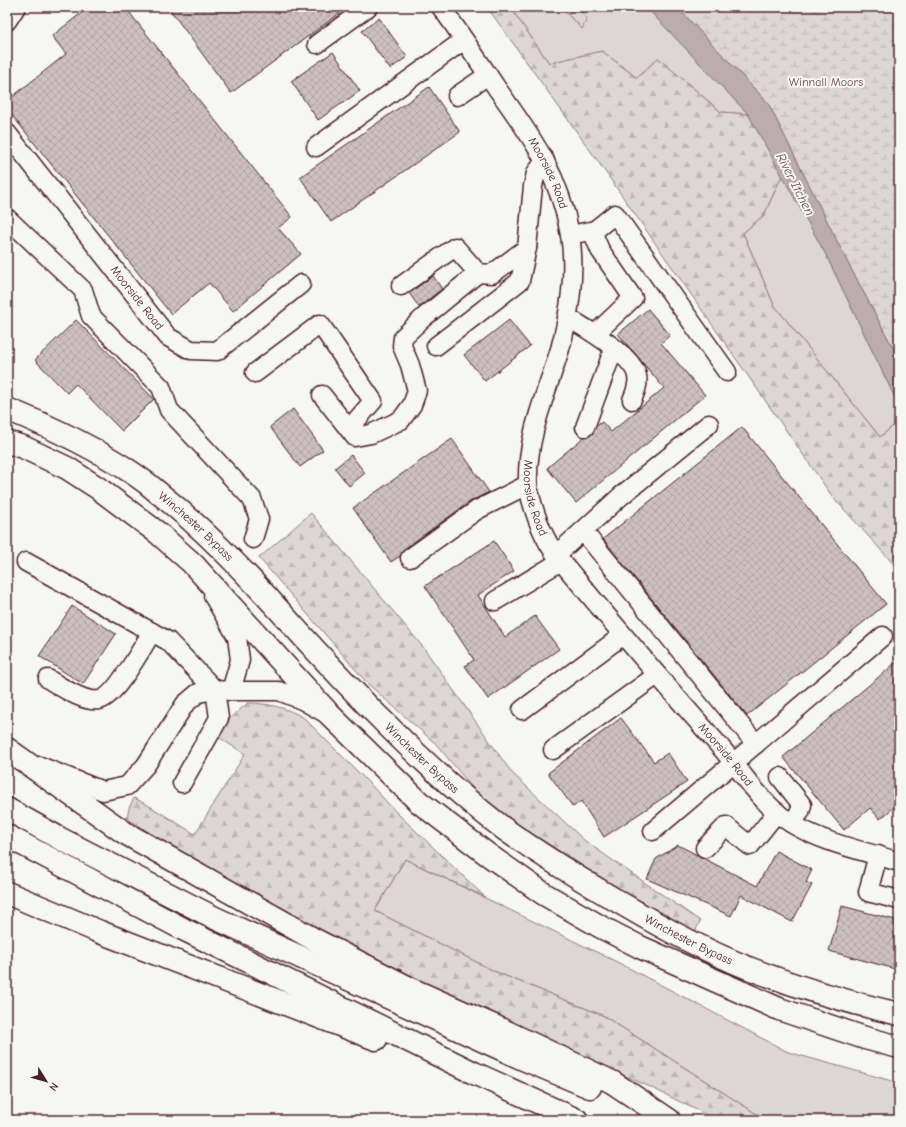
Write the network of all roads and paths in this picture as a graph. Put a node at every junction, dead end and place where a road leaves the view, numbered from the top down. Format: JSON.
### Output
{"nodes":[{"id":1,"x":16,"y":7,"type":"edge"},
{"id":2,"x":368,"y":7,"type":"edge"},
{"id":3,"x":441,"y":7,"type":"edge"},
{"id":4,"x":7,"y":21,"type":"edge"},
{"id":5,"x":464,"y":40,"type":"junction"},
{"id":6,"x":317,"y":44,"type":"dead end"},
{"id":7,"x":488,"y":75,"type":"junction"},
{"id":8,"x":457,"y":96,"type":"dead end"},
{"id":9,"x":7,"y":133,"type":"edge"},
{"id":10,"x":316,"y":147,"type":"dead end"},
{"id":11,"x":545,"y":161,"type":"junction"},
{"id":12,"x":7,"y":218,"type":"edge"},
{"id":13,"x":592,"y":231,"type":"junction"},
{"id":14,"x":570,"y":235,"type":"junction"},
{"id":15,"x":527,"y":248,"type":"junction"},
{"id":16,"x":478,"y":273,"type":"junction"},
{"id":17,"x":301,"y":284,"type":"dead end"},
{"id":18,"x":401,"y":286,"type":"dead end"},
{"id":19,"x":567,"y":317,"type":"junction"},
{"id":20,"x":594,"y":334,"type":"junction"},
{"id":21,"x":436,"y":346,"type":"dead end"},
{"id":22,"x":614,"y":348,"type":"junction"},
{"id":23,"x":727,"y":372,"type":"dead end"},
{"id":24,"x":256,"y":373,"type":"dead end"},
{"id":25,"x":322,"y":395,"type":"dead end"},
{"id":26,"x":632,"y":400,"type":"dead end"},
{"id":27,"x":7,"y":409,"type":"edge"},
{"id":28,"x":709,"y":424,"type":"dead end"},
{"id":29,"x":585,"y":427,"type":"dead end"},
{"id":30,"x":349,"y":430,"type":"junction"},
{"id":31,"x":7,"y":442,"type":"edge"},
{"id":32,"x":528,"y":485,"type":"junction"},
{"id":33,"x":583,"y":531,"type":"junction"},
{"id":34,"x":253,"y":539,"type":"dead end"},
{"id":35,"x":410,"y":558,"type":"dead end"},
{"id":36,"x":558,"y":558,"type":"junction"},
{"id":37,"x":26,"y":562,"type":"dead end"},
{"id":38,"x":192,"y":563,"type":"junction"},
{"id":39,"x":496,"y":601,"type":"dead end"},
{"id":40,"x":152,"y":632,"type":"junction"},
{"id":41,"x":622,"y":636,"type":"junction"},
{"id":42,"x":883,"y":636,"type":"dead end"},
{"id":43,"x":657,"y":676,"type":"junction"},
{"id":44,"x":48,"y":679,"type":"dead end"},
{"id":45,"x":207,"y":692,"type":"junction"},
{"id":46,"x":522,"y":710,"type":"dead end"},
{"id":47,"x":330,"y":715,"type":"junction"},
{"id":48,"x":756,"y":744,"type":"junction"},
{"id":49,"x":553,"y":750,"type":"dead end"},
{"id":50,"x":13,"y":753,"type":"edge"},
{"id":51,"x":734,"y":763,"type":"junction"},
{"id":52,"x":780,"y":778,"type":"dead end"},
{"id":53,"x":182,"y":783,"type":"dead end"},
{"id":54,"x":7,"y":809,"type":"edge"},
{"id":55,"x":784,"y":817,"type":"junction"},
{"id":56,"x":653,"y":831,"type":"dead end"},
{"id":57,"x":7,"y":836,"type":"edge"},
{"id":58,"x":704,"y":848,"type":"dead end"},
{"id":59,"x":878,"y":855,"type":"junction"},
{"id":60,"x":899,"y":862,"type":"edge"},
{"id":61,"x":7,"y":893,"type":"edge"},
{"id":62,"x":899,"y":900,"type":"edge"},
{"id":63,"x":899,"y":1014,"type":"edge"},
{"id":64,"x":899,"y":1047,"type":"edge"},
{"id":65,"x":474,"y":1073,"type":"junction"},
{"id":66,"x":577,"y":1120,"type":"edge"},
{"id":67,"x":668,"y":1120,"type":"edge"}],
"edges":[{"from":1,"to":4,"type":"street"},
{"from":2,"to":6,"type":"street"},
{"from":3,"to":5,"type":"street","name":"Moorside Road"},
{"from":5,"to":7,"type":"street","name":"Moorside Road"},
{"from":5,"to":10,"type":"street"},
{"from":7,"to":8,"type":"street"},
{"from":7,"to":11,"type":"street","name":"Moorside Road"},
{"from":9,"to":17,"type":"street","name":"Moorside Road"},
{"from":11,"to":14,"type":"street","name":"Moorside Road"},
{"from":11,"to":15,"type":"street"},
{"from":12,"to":34,"type":"street"},
{"from":13,"to":14,"type":"street"},
{"from":13,"to":20,"type":"street"},
{"from":13,"to":23,"type":"street"},
{"from":14,"to":19,"type":"street","name":"Moorside Road"},
{"from":15,"to":16,"type":"street"},
{"from":15,"to":21,"type":"street"},
{"from":16,"to":18,"type":"street"},
{"from":16,"to":30,"type":"street"},
{"from":19,"to":20,"type":"street"},
{"from":19,"to":32,"type":"street","name":"Moorside Road"},
{"from":20,"to":22,"type":"street"},
{"from":22,"to":26,"type":"street"},
{"from":22,"to":29,"type":"street"},
{"from":24,"to":30,"type":"street"},
{"from":25,"to":30,"type":"street"},
{"from":27,"to":63,"type":"highway","name":"Winchester Bypass"},
{"from":28,"to":33,"type":"street"},
{"from":31,"to":38,"type":"highway","name":"Winchester Bypass"},
{"from":32,"to":35,"type":"street"},
{"from":32,"to":36,"type":"street","name":"Moorside Road"},
{"from":33,"to":36,"type":"street"},
{"from":33,"to":48,"type":"street"},
{"from":36,"to":39,"type":"street"},
{"from":36,"to":41,"type":"street","name":"Moorside Road"},
{"from":37,"to":40,"type":"street"},
{"from":38,"to":45,"type":"street"},
{"from":38,"to":47,"type":"highway","name":"Winchester Bypass"},
{"from":40,"to":44,"type":"street"},
{"from":40,"to":45,"type":"street"},
{"from":41,"to":43,"type":"street","name":"Moorside Road"},
{"from":41,"to":46,"type":"street"},
{"from":42,"to":48,"type":"street"},
{"from":43,"to":49,"type":"street"},
{"from":43,"to":51,"type":"street","name":"Moorside Road"},
{"from":45,"to":47,"type":"street"},
{"from":45,"to":50,"type":"street"},
{"from":45,"to":53,"type":"street"},
{"from":47,"to":64,"type":"highway","name":"Winchester Bypass"},
{"from":48,"to":51,"type":"street"},
{"from":50,"to":67,"type":"highway"},
{"from":51,"to":55,"type":"street","name":"Moorside Road"},
{"from":51,"to":56,"type":"street"},
{"from":52,"to":55,"type":"street"},
{"from":54,"to":67,"type":"highway"},
{"from":55,"to":58,"type":"street"},
{"from":55,"to":59,"type":"street","name":"Moorside Road"},
{"from":57,"to":65,"type":"highway"},
{"from":59,"to":60,"type":"street","name":"Moorside Road"},
{"from":59,"to":62,"type":"street"},
{"from":61,"to":65,"type":"highway"},
{"from":65,"to":66,"type":"highway"}]}
